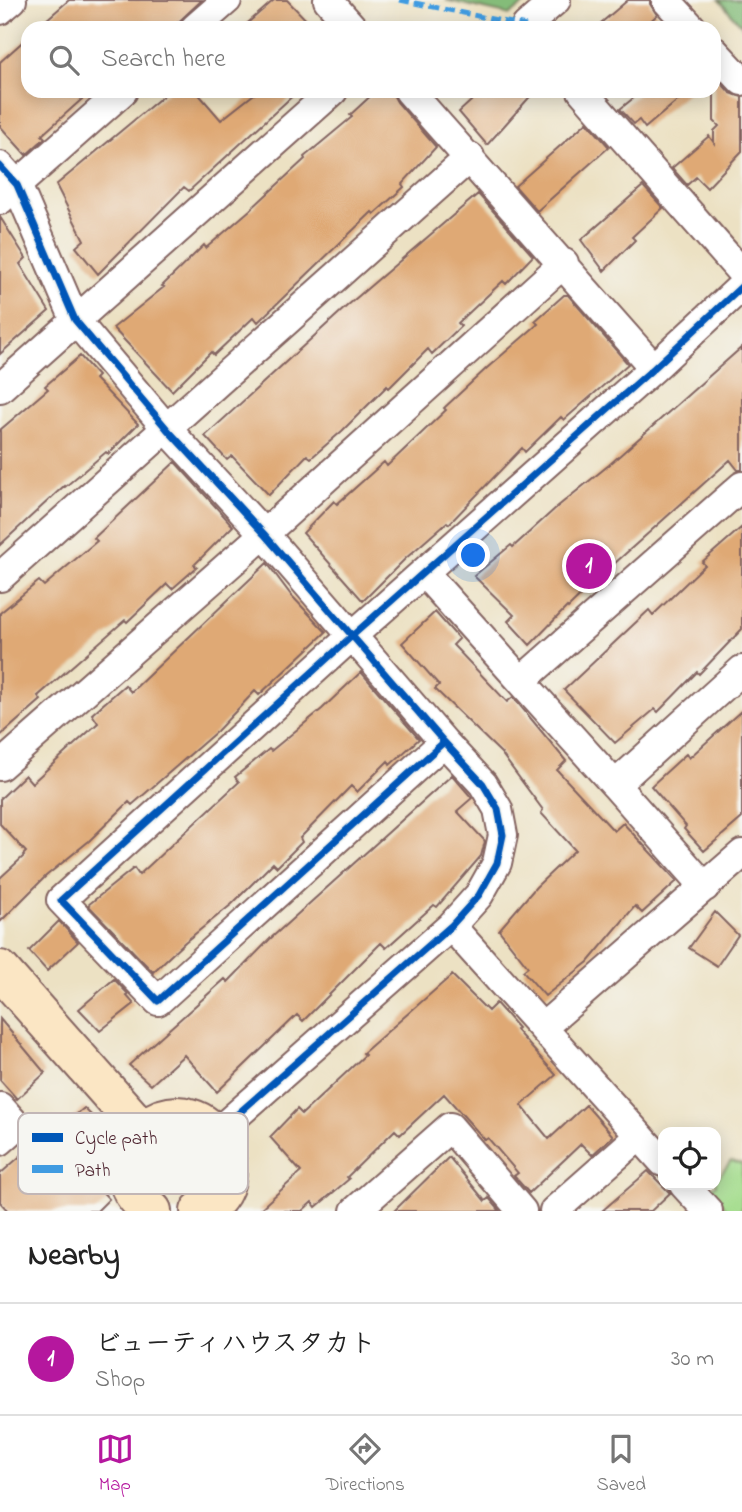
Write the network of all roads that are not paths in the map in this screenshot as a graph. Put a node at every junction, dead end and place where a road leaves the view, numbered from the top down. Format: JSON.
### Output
{"nodes":[{"id":1,"x":12,"y":0,"type":"edge"},
{"id":2,"x":227,"y":0,"type":"edge"},
{"id":3,"x":328,"y":0,"type":"edge"},
{"id":4,"x":556,"y":0,"type":"edge"},
{"id":5,"x":666,"y":0,"type":"edge"},
{"id":6,"x":0,"y":10,"type":"edge"},
{"id":7,"x":203,"y":21,"type":"edge"},
{"id":8,"x":347,"y":21,"type":"edge"},
{"id":9,"x":532,"y":21,"type":"edge"},
{"id":10,"x":686,"y":21,"type":"edge"},
{"id":11,"x":721,"y":58,"type":"edge"},
{"id":12,"x":742,"y":81,"type":"edge"},
{"id":13,"x":115,"y":98,"type":"edge"},
{"id":14,"x":324,"y":98,"type":"edge"},
{"id":15,"x":415,"y":98,"type":"edge"},
{"id":16,"x":588,"y":98,"type":"edge"},
{"id":17,"x":470,"y":157,"type":"junction"},
{"id":18,"x":5,"y":184,"type":"edge"},
{"id":19,"x":564,"y":263,"type":"junction"},
{"id":20,"x":742,"y":273,"type":"edge"},
{"id":21,"x":742,"y":286,"type":"edge"},
{"id":22,"x":75,"y":320,"type":"junction"},
{"id":23,"x":654,"y":368,"type":"junction"},
{"id":24,"x":0,"y":388,"type":"edge"},
{"id":25,"x":167,"y":429,"type":"junction"},
{"id":26,"x":742,"y":486,"type":"edge"},
{"id":27,"x":264,"y":534,"type":"junction"},
{"id":28,"x":424,"y":573,"type":"junction"},
{"id":29,"x":0,"y":578,"type":"edge"},
{"id":30,"x":352,"y":636,"type":"junction"},
{"id":31,"x":742,"y":670,"type":"edge"},
{"id":32,"x":521,"y":681,"type":"junction"},
{"id":33,"x":444,"y":742,"type":"junction"},
{"id":34,"x":0,"y":766,"type":"edge"},
{"id":35,"x":615,"y":785,"type":"junction"},
{"id":36,"x":742,"y":853,"type":"edge"},
{"id":37,"x":705,"y":887,"type":"junction"},
{"id":38,"x":451,"y":926,"type":"junction"},
{"id":39,"x":0,"y":970,"type":"edge"},
{"id":40,"x":542,"y":1027,"type":"junction"},
{"id":41,"x":0,"y":1107,"type":"edge"},
{"id":42,"x":127,"y":1113,"type":"edge"},
{"id":43,"x":239,"y":1113,"type":"edge"},
{"id":44,"x":639,"y":1136,"type":"junction"},
{"id":45,"x":0,"y":1141,"type":"edge"},
{"id":46,"x":658,"y":1157,"type":"edge"},
{"id":47,"x":689,"y":1190,"type":"edge"},
{"id":48,"x":134,"y":1194,"type":"edge"},
{"id":49,"x":219,"y":1194,"type":"edge"},
{"id":50,"x":143,"y":1209,"type":"edge"},
{"id":51,"x":200,"y":1211,"type":"edge"},
{"id":52,"x":355,"y":1211,"type":"edge"},
{"id":53,"x":522,"y":1211,"type":"edge"},
{"id":54,"x":554,"y":1211,"type":"edge"},
{"id":55,"x":708,"y":1211,"type":"edge"}],
"edges":[{"from":1,"to":6,"type":"street"},
{"from":2,"to":7,"type":"street"},
{"from":3,"to":8,"type":"street"},
{"from":4,"to":9,"type":"street"},
{"from":5,"to":10,"type":"street"},
{"from":11,"to":12,"type":"street"},
{"from":13,"to":18,"type":"street"},
{"from":14,"to":22,"type":"street"},
{"from":15,"to":17,"type":"street"},
{"from":16,"to":20,"type":"street"},
{"from":17,"to":19,"type":"street"},
{"from":17,"to":25,"type":"street"},
{"from":18,"to":22,"type":"street"},
{"from":19,"to":23,"type":"street"},
{"from":19,"to":27,"type":"street"},
{"from":21,"to":23,"type":"street"},
{"from":22,"to":24,"type":"street"},
{"from":22,"to":25,"type":"street"},
{"from":23,"to":28,"type":"street"},
{"from":25,"to":27,"type":"street"},
{"from":25,"to":29,"type":"street"},
{"from":26,"to":32,"type":"street"},
{"from":27,"to":30,"type":"street"},
{"from":27,"to":34,"type":"street"},
{"from":28,"to":30,"type":"street"},
{"from":28,"to":32,"type":"street"},
{"from":30,"to":33,"type":"street"},
{"from":30,"to":33,"type":"street"},
{"from":31,"to":35,"type":"street"},
{"from":32,"to":35,"type":"street"},
{"from":33,"to":38,"type":"street"},
{"from":35,"to":37,"type":"street"},
{"from":36,"to":37,"type":"street"},
{"from":37,"to":40,"type":"street"},
{"from":38,"to":40,"type":"street"},
{"from":38,"to":43,"type":"street"},
{"from":39,"to":42,"type":"street"},
{"from":40,"to":44,"type":"street"},
{"from":41,"to":45,"type":"street"},
{"from":44,"to":46,"type":"street"},
{"from":44,"to":54,"type":"street"},
{"from":47,"to":55,"type":"street"},
{"from":48,"to":50,"type":"street"},
{"from":49,"to":51,"type":"street"},
{"from":52,"to":53,"type":"street"}]}
